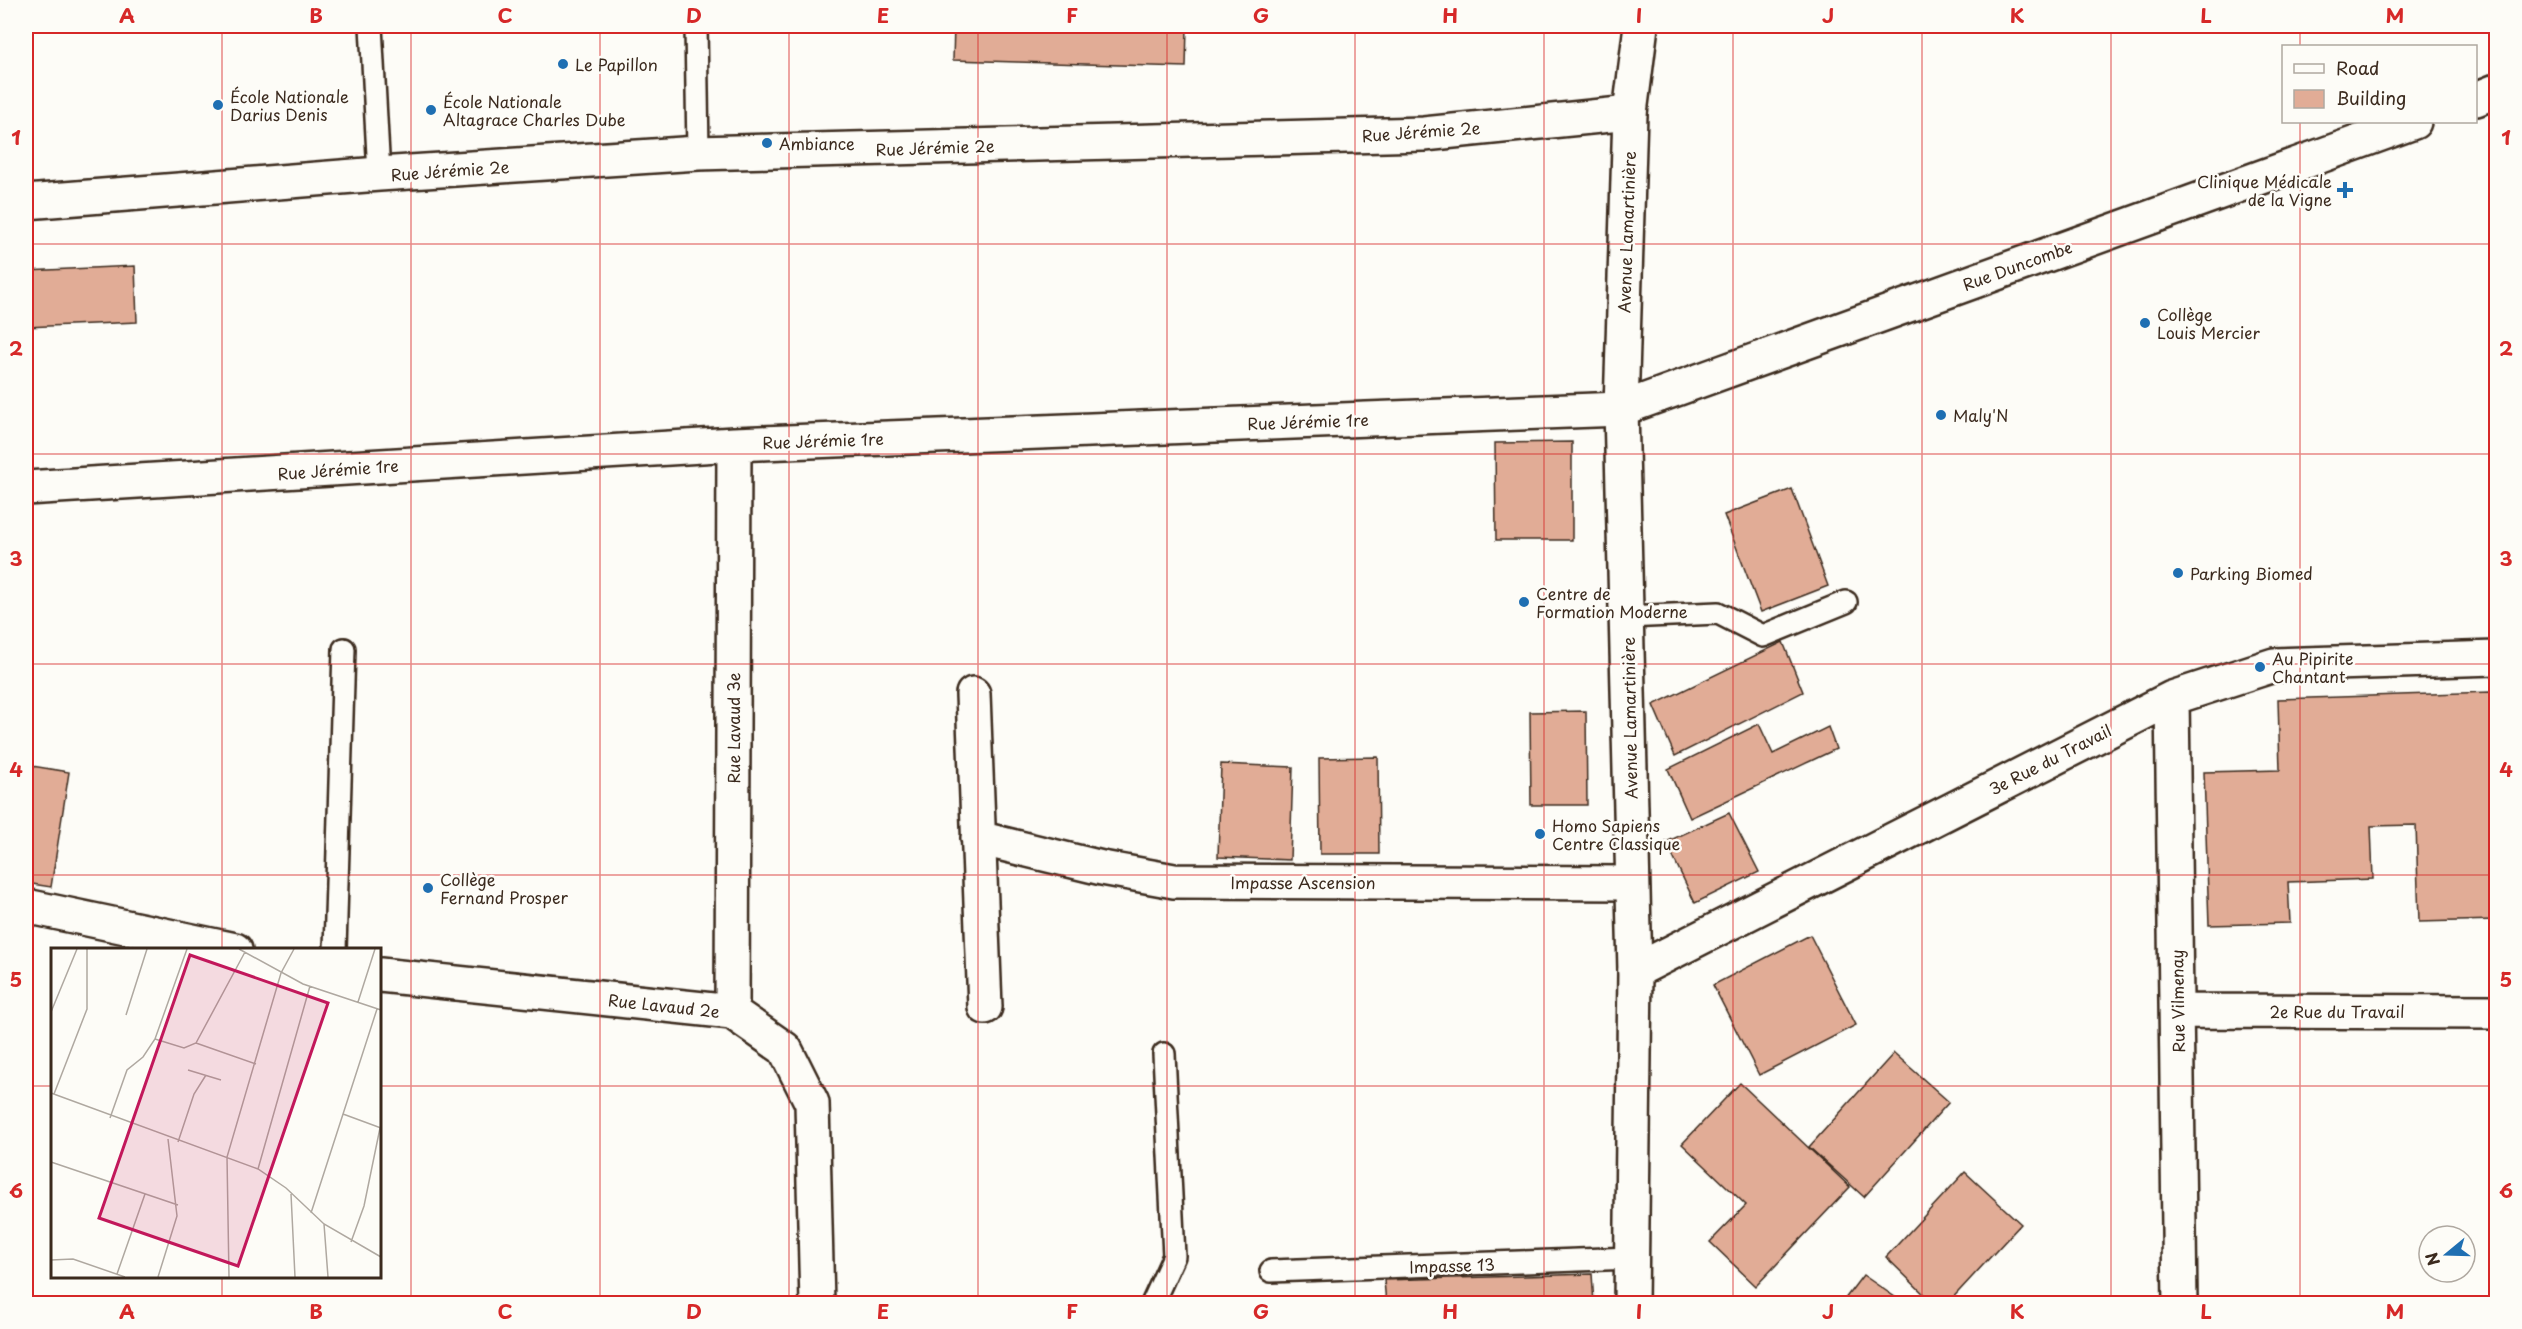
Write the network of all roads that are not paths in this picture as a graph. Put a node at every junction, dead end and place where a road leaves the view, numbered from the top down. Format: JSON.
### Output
{"nodes":[{"id":1,"x":371,"y":26,"type":"edge"},
{"id":2,"x":696,"y":26,"type":"edge"},
{"id":3,"x":1641,"y":26,"type":"edge"},
{"id":4,"x":2496,"y":91,"type":"edge"},
{"id":5,"x":2477,"y":98,"type":"edge"},
{"id":6,"x":1629,"y":113,"type":"junction"},
{"id":7,"x":2411,"y":123,"type":"edge"},
{"id":8,"x":698,"y":153,"type":"junction"},
{"id":9,"x":379,"y":174,"type":"junction"},
{"id":10,"x":26,"y":202,"type":"edge"},
{"id":11,"x":1621,"y":409,"type":"junction"},
{"id":12,"x":734,"y":444,"type":"junction"},
{"id":13,"x":26,"y":488,"type":"edge"},
{"id":14,"x":1846,"y":602,"type":"dead end"},
{"id":15,"x":1626,"y":617,"type":"junction"},
{"id":16,"x":344,"y":650,"type":"dead end"},
{"id":17,"x":2496,"y":658,"type":"edge"},
{"id":18,"x":973,"y":694,"type":"dead end"},
{"id":19,"x":2172,"y":698,"type":"junction"},
{"id":20,"x":978,"y":838,"type":"junction"},
{"id":21,"x":1632,"y":883,"type":"junction"},
{"id":22,"x":26,"y":906,"type":"edge"},
{"id":23,"x":226,"y":948,"type":"edge"},
{"id":24,"x":335,"y":948,"type":"edge"},
{"id":25,"x":1635,"y":971,"type":"junction"},
{"id":26,"x":381,"y":975,"type":"edge"},
{"id":27,"x":985,"y":1007,"type":"dead end"},
{"id":28,"x":2178,"y":1011,"type":"junction"},
{"id":29,"x":732,"y":1012,"type":"junction"},
{"id":30,"x":2496,"y":1012,"type":"edge"},
{"id":31,"x":1164,"y":1054,"type":"dead end"},
{"id":32,"x":1632,"y":1258,"type":"junction"},
{"id":33,"x":1271,"y":1271,"type":"dead end"},
{"id":34,"x":817,"y":1304,"type":"edge"},
{"id":35,"x":1152,"y":1304,"type":"edge"},
{"id":36,"x":1631,"y":1304,"type":"edge"},
{"id":37,"x":2180,"y":1304,"type":"edge"}],
"edges":[{"from":1,"to":9,"type":"lane"},
{"from":2,"to":8,"type":"lane"},
{"from":3,"to":6,"type":"street","name":"Avenue Lamartinière"},
{"from":4,"to":5,"type":"street"},
{"from":6,"to":8,"type":"street","name":"Rue Jérémie 2e"},
{"from":6,"to":11,"type":"street","name":"Avenue Lamartinière"},
{"from":7,"to":11,"type":"street","name":"Rue Duncombe"},
{"from":8,"to":9,"type":"street","name":"Rue Jérémie 2e"},
{"from":9,"to":10,"type":"street","name":"Rue Jérémie 2e"},
{"from":11,"to":12,"type":"street","name":"Rue Jérémie 1re"},
{"from":11,"to":15,"type":"street","name":"Avenue Lamartinière"},
{"from":12,"to":13,"type":"street","name":"Rue Jérémie 1re"},
{"from":12,"to":29,"type":"street","name":"Rue Lavaud 3e"},
{"from":14,"to":15,"type":"lane"},
{"from":15,"to":21,"type":"street","name":"Avenue Lamartinière"},
{"from":16,"to":24,"type":"lane"},
{"from":17,"to":19,"type":"street","name":"3e Rue du Travail"},
{"from":18,"to":20,"type":"street"},
{"from":19,"to":25,"type":"street","name":"3e Rue du Travail"},
{"from":19,"to":28,"type":"street","name":"Rue Vilmenay"},
{"from":20,"to":21,"type":"street","name":"Impasse Ascension"},
{"from":20,"to":27,"type":"street"},
{"from":21,"to":25,"type":"street","name":"Avenue Lamartinière"},
{"from":22,"to":23,"type":"street"},
{"from":25,"to":32,"type":"street","name":"Avenue Lamartinière"},
{"from":26,"to":29,"type":"street","name":"Rue Lavaud 2e"},
{"from":28,"to":30,"type":"street","name":"2e Rue du Travail"},
{"from":28,"to":37,"type":"street","name":"Rue Vilmenay"},
{"from":29,"to":34,"type":"street","name":"Rue Lavaud 2e"},
{"from":31,"to":35,"type":"lane"},
{"from":32,"to":33,"type":"lane","name":"Impasse 13"},
{"from":32,"to":36,"type":"street","name":"Avenue Lamartinière"}]}
